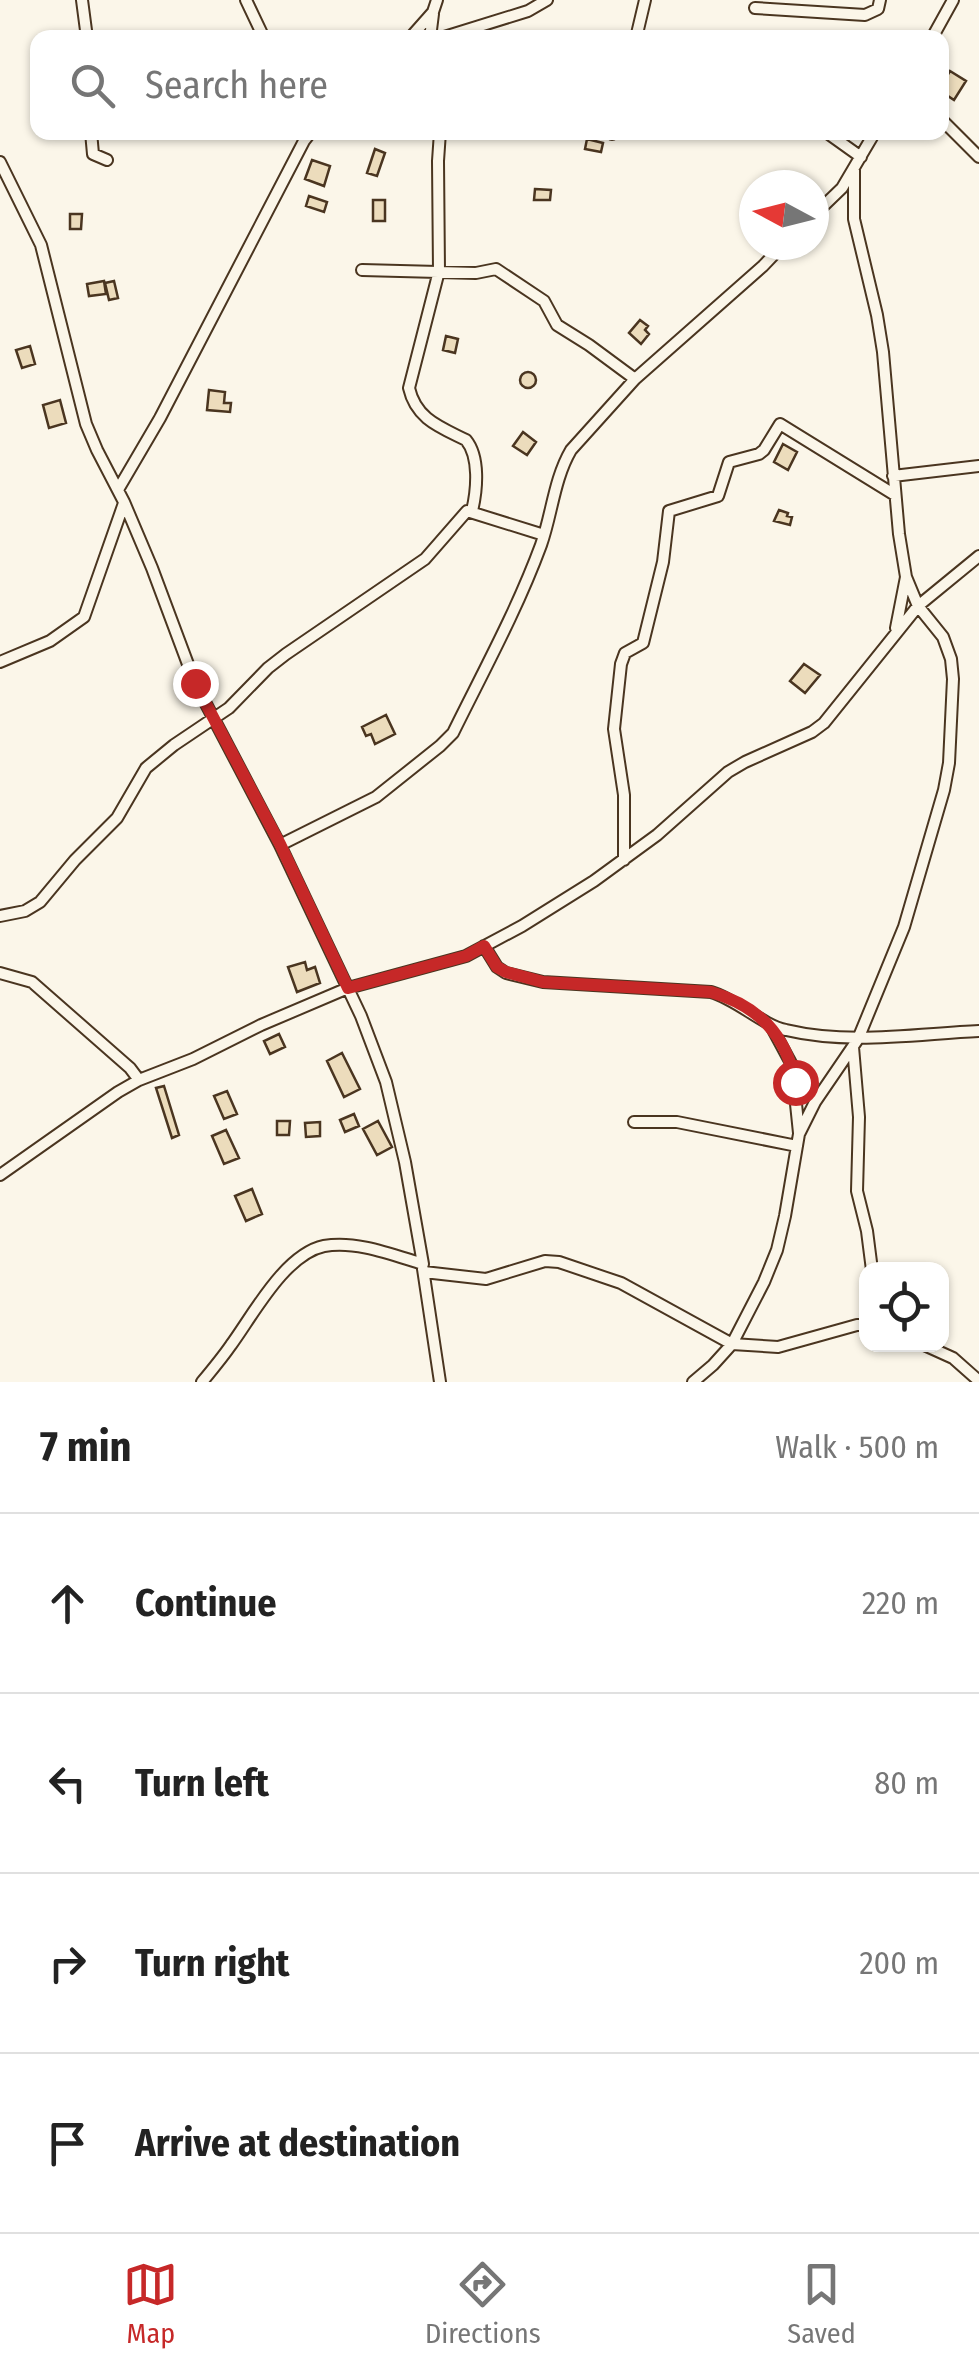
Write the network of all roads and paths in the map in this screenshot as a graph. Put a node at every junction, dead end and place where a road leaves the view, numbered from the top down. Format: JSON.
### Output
{"nodes":[{"id":1,"x":82,"y":0,"type":"edge"},
{"id":2,"x":246,"y":0,"type":"edge"},
{"id":3,"x":546,"y":0,"type":"edge"},
{"id":4,"x":646,"y":0,"type":"edge"},
{"id":5,"x":880,"y":0,"type":"edge"},
{"id":6,"x":952,"y":0,"type":"edge"},
{"id":7,"x":435,"y":6,"type":"edge"},
{"id":8,"x":755,"y":8,"type":"dead end"},
{"id":9,"x":86,"y":30,"type":"edge"},
{"id":10,"x":260,"y":30,"type":"edge"},
{"id":11,"x":416,"y":30,"type":"edge"},
{"id":12,"x":471,"y":30,"type":"edge"},
{"id":13,"x":638,"y":30,"type":"edge"},
{"id":14,"x":936,"y":30,"type":"edge"},
{"id":15,"x":949,"y":127,"type":"edge"},
{"id":16,"x":92,"y":140,"type":"edge"},
{"id":17,"x":305,"y":140,"type":"edge"},
{"id":18,"x":439,"y":140,"type":"edge"},
{"id":19,"x":838,"y":140,"type":"edge"},
{"id":20,"x":870,"y":140,"type":"edge"},
{"id":21,"x":861,"y":156,"type":"junction"},
{"id":22,"x":979,"y":156,"type":"edge"},
{"id":23,"x":107,"y":160,"type":"dead end"},
{"id":24,"x":0,"y":162,"type":"edge"},
{"id":25,"x":854,"y":170,"type":"junction"},
{"id":26,"x":829,"y":201,"type":"edge"},
{"id":27,"x":770,"y":260,"type":"edge"},
{"id":28,"x":362,"y":270,"type":"dead end"},
{"id":29,"x":439,"y":271,"type":"junction"},
{"id":30,"x":636,"y":379,"type":"junction"},
{"id":31,"x":979,"y":466,"type":"edge"},
{"id":32,"x":893,"y":476,"type":"junction"},
{"id":33,"x":118,"y":488,"type":"junction"},
{"id":34,"x":895,"y":495,"type":"junction"},
{"id":35,"x":124,"y":502,"type":"junction"},
{"id":36,"x":472,"y":511,"type":"junction"},
{"id":37,"x":544,"y":535,"type":"junction"},
{"id":38,"x":979,"y":556,"type":"edge"},
{"id":39,"x":906,"y":578,"type":"junction"},
{"id":40,"x":918,"y":606,"type":"junction"},
{"id":41,"x":895,"y":634,"type":"junction"},
{"id":42,"x":0,"y":662,"type":"edge"},
{"id":43,"x":214,"y":720,"type":"junction"},
{"id":44,"x":280,"y":844,"type":"junction"},
{"id":45,"x":624,"y":860,"type":"junction"},
{"id":46,"x":0,"y":916,"type":"edge"},
{"id":47,"x":484,"y":946,"type":"junction"},
{"id":48,"x":0,"y":973,"type":"edge"},
{"id":49,"x":348,"y":988,"type":"junction"},
{"id":50,"x":769,"y":1024,"type":"junction"},
{"id":51,"x":979,"y":1031,"type":"edge"},
{"id":52,"x":855,"y":1043,"type":"junction"},
{"id":53,"x":139,"y":1080,"type":"junction"},
{"id":54,"x":634,"y":1122,"type":"dead end"},
{"id":55,"x":798,"y":1140,"type":"junction"},
{"id":56,"x":0,"y":1175,"type":"edge"},
{"id":57,"x":871,"y":1262,"type":"edge"},
{"id":58,"x":423,"y":1268,"type":"junction"},
{"id":59,"x":859,"y":1326,"type":"edge"},
{"id":60,"x":732,"y":1344,"type":"junction"},
{"id":61,"x":940,"y":1352,"type":"edge"},
{"id":62,"x":979,"y":1381,"type":"edge"},
{"id":63,"x":202,"y":1382,"type":"edge"},
{"id":64,"x":440,"y":1382,"type":"edge"},
{"id":65,"x":693,"y":1382,"type":"edge"}],
"edges":[{"from":1,"to":9,"type":"street"},
{"from":2,"to":10,"type":"street"},
{"from":3,"to":12,"type":"street"},
{"from":4,"to":13,"type":"street"},
{"from":5,"to":8,"type":"street"},
{"from":6,"to":14,"type":"street"},
{"from":7,"to":11,"type":"street"},
{"from":15,"to":22,"type":"street"},
{"from":16,"to":23,"type":"street"},
{"from":17,"to":33,"type":"street"},
{"from":18,"to":29,"type":"street"},
{"from":19,"to":21,"type":"street"},
{"from":20,"to":21,"type":"street"},
{"from":21,"to":25,"type":"street"},
{"from":24,"to":33,"type":"street"},
{"from":25,"to":26,"type":"street"},
{"from":25,"to":32,"type":"street"},
{"from":27,"to":30,"type":"street"},
{"from":28,"to":29,"type":"street"},
{"from":29,"to":30,"type":"street"},
{"from":29,"to":36,"type":"street"},
{"from":30,"to":37,"type":"street"},
{"from":31,"to":32,"type":"street"},
{"from":32,"to":34,"type":"street"},
{"from":33,"to":35,"type":"street"},
{"from":34,"to":39,"type":"street"},
{"from":34,"to":45,"type":"street"},
{"from":35,"to":42,"type":"street"},
{"from":35,"to":43,"type":"street"},
{"from":36,"to":37,"type":"street"},
{"from":36,"to":43,"type":"street"},
{"from":37,"to":44,"type":"street"},
{"from":38,"to":40,"type":"street"},
{"from":39,"to":40,"type":"street"},
{"from":39,"to":41,"type":"street"},
{"from":40,"to":41,"type":"street"},
{"from":40,"to":52,"type":"street"},
{"from":41,"to":45,"type":"street"},
{"from":43,"to":44,"type":"street"},
{"from":43,"to":46,"type":"street"},
{"from":44,"to":49,"type":"street"},
{"from":45,"to":47,"type":"street"},
{"from":47,"to":49,"type":"street"},
{"from":47,"to":50,"type":"street"},
{"from":48,"to":53,"type":"street"},
{"from":49,"to":53,"type":"street"},
{"from":49,"to":58,"type":"street"},
{"from":50,"to":52,"type":"street"},
{"from":50,"to":55,"type":"street"},
{"from":51,"to":52,"type":"street"},
{"from":52,"to":55,"type":"street"},
{"from":52,"to":57,"type":"street"},
{"from":53,"to":56,"type":"street"},
{"from":54,"to":55,"type":"street"},
{"from":55,"to":60,"type":"street"},
{"from":58,"to":60,"type":"street"},
{"from":58,"to":63,"type":"street"},
{"from":58,"to":64,"type":"street"},
{"from":59,"to":60,"type":"street"},
{"from":60,"to":65,"type":"street"},
{"from":61,"to":62,"type":"street"}]}
